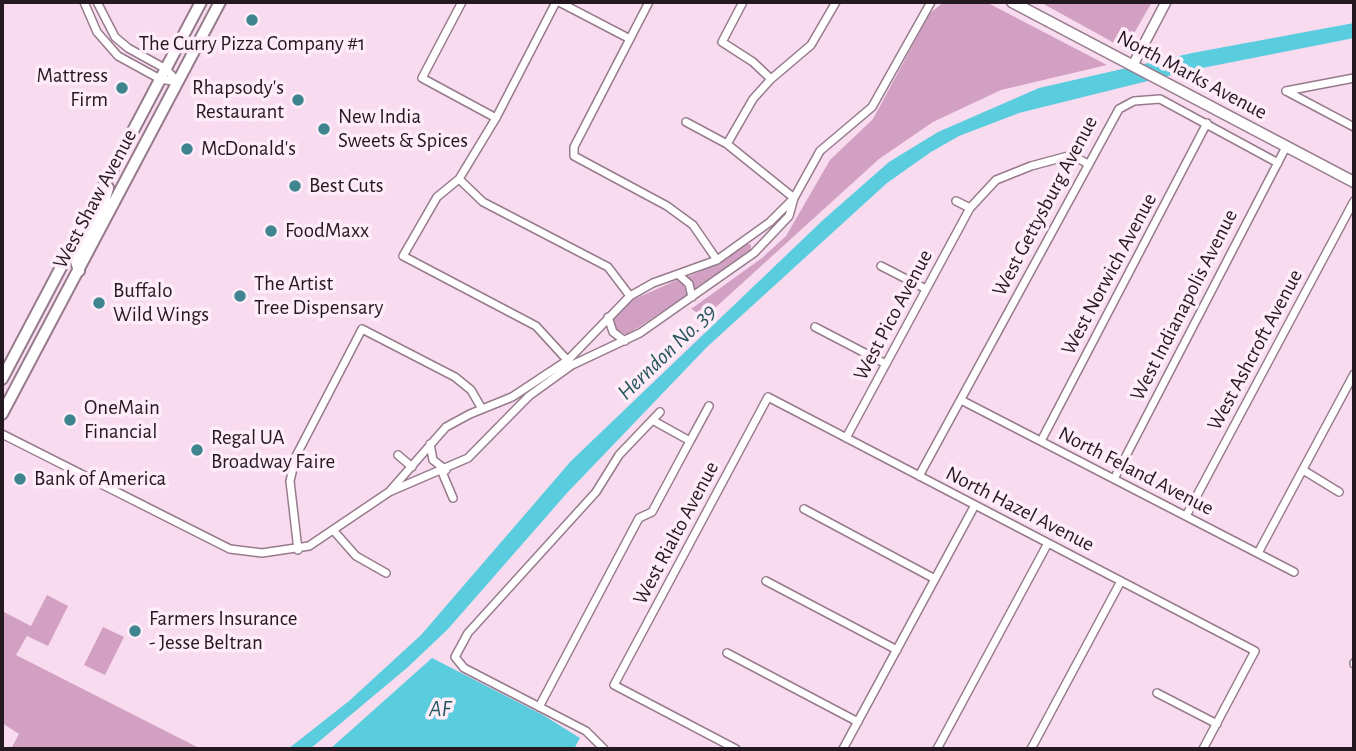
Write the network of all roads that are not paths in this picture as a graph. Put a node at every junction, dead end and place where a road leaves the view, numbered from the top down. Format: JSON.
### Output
{"nodes":[{"id":1,"x":84,"y":2,"type":"edge"},
{"id":2,"x":97,"y":2,"type":"edge"},
{"id":3,"x":201,"y":2,"type":"edge"},
{"id":4,"x":220,"y":2,"type":"edge"},
{"id":5,"x":462,"y":2,"type":"edge"},
{"id":6,"x":558,"y":2,"type":"edge"},
{"id":7,"x":649,"y":2,"type":"edge"},
{"id":8,"x":743,"y":2,"type":"edge"},
{"id":9,"x":836,"y":2,"type":"edge"},
{"id":10,"x":932,"y":2,"type":"edge"},
{"id":11,"x":1012,"y":2,"type":"edge"},
{"id":12,"x":1166,"y":2,"type":"edge"},
{"id":13,"x":630,"y":39,"type":"junction"},
{"id":14,"x":1133,"y":65,"type":"junction"},
{"id":15,"x":163,"y":74,"type":"junction"},
{"id":16,"x":1354,"y":78,"type":"edge"},
{"id":17,"x":771,"y":79,"type":"junction"},
{"id":18,"x":178,"y":82,"type":"junction"},
{"id":19,"x":496,"y":118,"type":"junction"},
{"id":20,"x":686,"y":122,"type":"dead end"},
{"id":21,"x":1208,"y":124,"type":"junction"},
{"id":22,"x":1354,"y":127,"type":"edge"},
{"id":23,"x":727,"y":144,"type":"junction"},
{"id":24,"x":1286,"y":147,"type":"junction"},
{"id":25,"x":1278,"y":163,"type":"junction"},
{"id":26,"x":1088,"y":164,"type":"junction"},
{"id":27,"x":112,"y":170,"type":"junction"},
{"id":28,"x":459,"y":179,"type":"junction"},
{"id":29,"x":1354,"y":182,"type":"edge"},
{"id":30,"x":794,"y":198,"type":"junction"},
{"id":31,"x":956,"y":201,"type":"dead end"},
{"id":32,"x":1354,"y":201,"type":"edge"},
{"id":33,"x":970,"y":208,"type":"junction"},
{"id":34,"x":718,"y":260,"type":"junction"},
{"id":35,"x":881,"y":266,"type":"dead end"},
{"id":36,"x":79,"y":271,"type":"junction"},
{"id":37,"x":679,"y":275,"type":"junction"},
{"id":38,"x":926,"y":289,"type":"junction"},
{"id":39,"x":629,"y":296,"type":"junction"},
{"id":40,"x":692,"y":297,"type":"junction"},
{"id":41,"x":608,"y":317,"type":"junction"},
{"id":42,"x":815,"y":327,"type":"dead end"},
{"id":43,"x":625,"y":341,"type":"junction"},
{"id":44,"x":570,"y":362,"type":"junction"},
{"id":45,"x":886,"y":364,"type":"junction"},
{"id":46,"x":1354,"y":374,"type":"edge"},
{"id":47,"x":2,"y":379,"type":"edge"},
{"id":48,"x":1346,"y":390,"type":"junction"},
{"id":49,"x":1354,"y":394,"type":"edge"},
{"id":50,"x":768,"y":397,"type":"joint"},
{"id":51,"x":961,"y":400,"type":"junction"},
{"id":52,"x":709,"y":406,"type":"dead end"},
{"id":53,"x":482,"y":409,"type":"junction"},
{"id":54,"x":660,"y":412,"type":"dead end"},
{"id":55,"x":2,"y":414,"type":"edge"},
{"id":56,"x":654,"y":421,"type":"junction"},
{"id":57,"x":2,"y":434,"type":"edge"},
{"id":58,"x":846,"y":438,"type":"junction"},
{"id":59,"x":690,"y":441,"type":"junction"},
{"id":60,"x":1041,"y":441,"type":"junction"},
{"id":61,"x":430,"y":443,"type":"junction"},
{"id":62,"x":398,"y":455,"type":"dead end"},
{"id":63,"x":412,"y":467,"type":"junction"},
{"id":64,"x":444,"y":470,"type":"junction"},
{"id":65,"x":1303,"y":470,"type":"junction"},
{"id":66,"x":919,"y":476,"type":"junction"},
{"id":67,"x":1114,"y":479,"type":"junction"},
{"id":68,"x":388,"y":492,"type":"junction"},
{"id":69,"x":1339,"y":492,"type":"dead end"},
{"id":70,"x":453,"y":498,"type":"dead end"},
{"id":71,"x":975,"y":505,"type":"junction"},
{"id":72,"x":804,"y":509,"type":"dead end"},
{"id":73,"x":1186,"y":516,"type":"junction"},
{"id":74,"x":334,"y":531,"type":"junction"},
{"id":75,"x":1048,"y":543,"type":"junction"},
{"id":76,"x":298,"y":550,"type":"junction"},
{"id":77,"x":1258,"y":553,"type":"junction"},
{"id":78,"x":1294,"y":572,"type":"dead end"},
{"id":79,"x":386,"y":573,"type":"dead end"},
{"id":80,"x":935,"y":579,"type":"junction"},
{"id":81,"x":766,"y":581,"type":"dead end"},
{"id":82,"x":1121,"y":581,"type":"junction"},
{"id":83,"x":897,"y":650,"type":"junction"},
{"id":84,"x":727,"y":653,"type":"dead end"},
{"id":85,"x":1157,"y":693,"type":"dead end"},
{"id":86,"x":539,"y":707,"type":"junction"},
{"id":87,"x":858,"y":722,"type":"junction"},
{"id":88,"x":1217,"y":724,"type":"junction"},
{"id":89,"x":604,"y":749,"type":"edge"},
{"id":90,"x":736,"y":749,"type":"edge"},
{"id":91,"x":843,"y":749,"type":"edge"},
{"id":92,"x":937,"y":749,"type":"edge"},
{"id":93,"x":1031,"y":749,"type":"edge"},
{"id":94,"x":1203,"y":749,"type":"edge"}],
"edges":[{"from":1,"to":15,"type":"street"},
{"from":2,"to":15,"type":"street"},
{"from":3,"to":15,"type":"main road","name":"West Shaw Avenue"},
{"from":4,"to":18,"type":"main road","name":"West Shaw Avenue"},
{"from":5,"to":19,"type":"street"},
{"from":6,"to":13,"type":"street"},
{"from":6,"to":19,"type":"street"},
{"from":7,"to":13,"type":"street"},
{"from":8,"to":17,"type":"street"},
{"from":9,"to":17,"type":"street"},
{"from":10,"to":30,"type":"street"},
{"from":11,"to":14,"type":"main road","name":"North Marks Avenue"},
{"from":12,"to":14,"type":"street"},
{"from":13,"to":34,"type":"street"},
{"from":14,"to":24,"type":"main road","name":"North Marks Avenue"},
{"from":15,"to":18,"type":"street"},
{"from":15,"to":27,"type":"main road","name":"West Shaw Avenue"},
{"from":16,"to":22,"type":"street"},
{"from":17,"to":23,"type":"street"},
{"from":18,"to":36,"type":"main road","name":"West Shaw Avenue"},
{"from":19,"to":28,"type":"street"},
{"from":20,"to":23,"type":"street"},
{"from":21,"to":25,"type":"street","name":"West Gettysburg Avenue"},
{"from":21,"to":26,"type":"street","name":"West Gettysburg Avenue"},
{"from":21,"to":60,"type":"street","name":"West Norwich Avenue"},
{"from":23,"to":30,"type":"street"},
{"from":24,"to":25,"type":"street","name":"West Indianapolis Avenue"},
{"from":24,"to":29,"type":"main road","name":"North Marks Avenue"},
{"from":25,"to":67,"type":"street","name":"West Indianapolis Avenue"},
{"from":26,"to":33,"type":"street","name":"West Pico Avenue"},
{"from":26,"to":51,"type":"street","name":"West Gettysburg Avenue"},
{"from":27,"to":36,"type":"main road"},
{"from":27,"to":47,"type":"main road","name":"West Shaw Avenue"},
{"from":28,"to":39,"type":"street"},
{"from":28,"to":44,"type":"street"},
{"from":30,"to":34,"type":"street"},
{"from":30,"to":40,"type":"street"},
{"from":31,"to":33,"type":"street"},
{"from":32,"to":73,"type":"street","name":"West Ashcroft Avenue"},
{"from":33,"to":38,"type":"street","name":"West Pico Avenue"},
{"from":34,"to":37,"type":"street"},
{"from":35,"to":38,"type":"street"},
{"from":36,"to":55,"type":"main road","name":"West Shaw Avenue"},
{"from":37,"to":39,"type":"street"},
{"from":37,"to":40,"type":"street"},
{"from":38,"to":45,"type":"street","name":"West Pico Avenue"},
{"from":39,"to":41,"type":"street"},
{"from":40,"to":43,"type":"street"},
{"from":41,"to":43,"type":"street"},
{"from":41,"to":44,"type":"street"},
{"from":42,"to":45,"type":"street"},
{"from":43,"to":44,"type":"street"},
{"from":44,"to":53,"type":"street"},
{"from":44,"to":64,"type":"street"},
{"from":45,"to":58,"type":"street","name":"West Pico Avenue"},
{"from":46,"to":48,"type":"street"},
{"from":48,"to":49,"type":"street"},
{"from":48,"to":65,"type":"street"},
{"from":50,"to":58,"type":"street","name":"North Hazel Avenue"},
{"from":50,"to":90,"type":"street","name":"West Rialto Avenue"},
{"from":51,"to":60,"type":"street","name":"North Feland Avenue"},
{"from":51,"to":66,"type":"street","name":"West Gettysburg Avenue"},
{"from":52,"to":59,"type":"street"},
{"from":53,"to":61,"type":"street"},
{"from":53,"to":76,"type":"street"},
{"from":54,"to":56,"type":"street"},
{"from":56,"to":59,"type":"street"},
{"from":56,"to":86,"type":"street"},
{"from":57,"to":76,"type":"street"},
{"from":58,"to":66,"type":"street","name":"North Hazel Avenue"},
{"from":59,"to":86,"type":"street"},
{"from":60,"to":67,"type":"street","name":"North Feland Avenue"},
{"from":61,"to":63,"type":"street"},
{"from":61,"to":64,"type":"street"},
{"from":62,"to":63,"type":"street"},
{"from":63,"to":68,"type":"street"},
{"from":64,"to":68,"type":"street"},
{"from":64,"to":70,"type":"street"},
{"from":65,"to":69,"type":"street"},
{"from":65,"to":77,"type":"street"},
{"from":66,"to":71,"type":"street","name":"North Hazel Avenue"},
{"from":67,"to":73,"type":"street","name":"North Feland Avenue"},
{"from":68,"to":74,"type":"street"},
{"from":71,"to":75,"type":"street","name":"North Hazel Avenue"},
{"from":71,"to":80,"type":"street"},
{"from":72,"to":80,"type":"street"},
{"from":73,"to":77,"type":"street","name":"North Feland Avenue"},
{"from":74,"to":76,"type":"street"},
{"from":74,"to":79,"type":"street"},
{"from":75,"to":82,"type":"street","name":"North Hazel Avenue"},
{"from":75,"to":92,"type":"street"},
{"from":77,"to":78,"type":"street","name":"North Feland Avenue"},
{"from":80,"to":83,"type":"street"},
{"from":81,"to":83,"type":"street"},
{"from":82,"to":88,"type":"street","name":"North Hazel Avenue"},
{"from":82,"to":93,"type":"street"},
{"from":83,"to":87,"type":"street"},
{"from":84,"to":87,"type":"street"},
{"from":85,"to":88,"type":"street"},
{"from":86,"to":89,"type":"street"},
{"from":87,"to":91,"type":"street"},
{"from":88,"to":94,"type":"street"}]}
